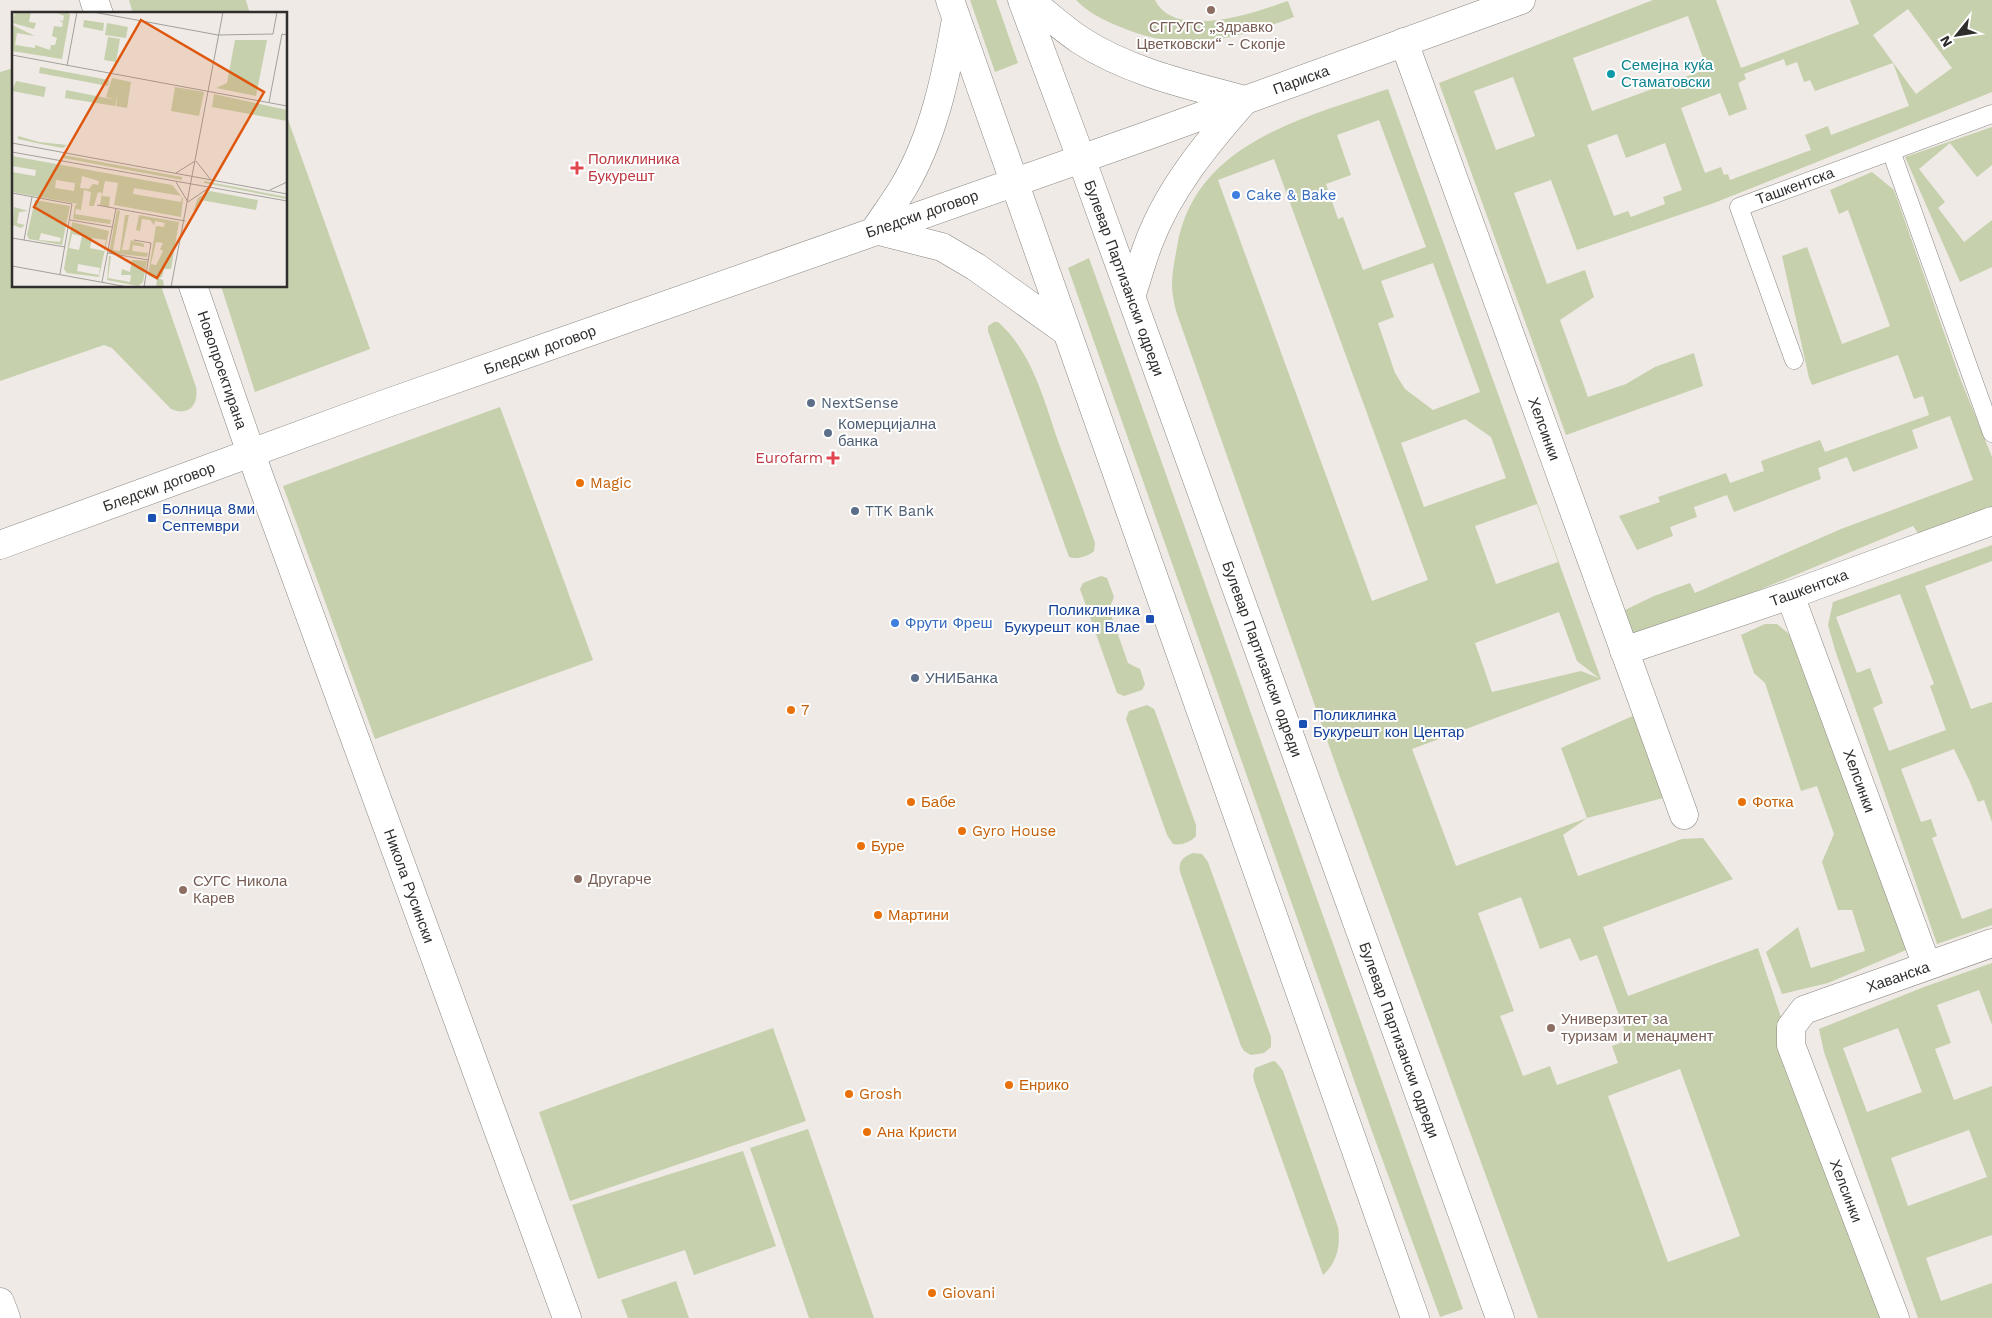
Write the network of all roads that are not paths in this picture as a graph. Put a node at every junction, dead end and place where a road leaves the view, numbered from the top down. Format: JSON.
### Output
{"nodes":[{"id":1,"x":1022,"y":0,"type":"edge"},
{"id":2,"x":1029,"y":0,"type":"edge"},
{"id":3,"x":1521,"y":0,"type":"edge"},
{"id":4,"x":953,"y":9,"type":"edge"},
{"id":5,"x":1404,"y":42,"type":"junction"},
{"id":6,"x":1245,"y":100,"type":"junction"},
{"id":7,"x":1992,"y":114,"type":"edge"},
{"id":8,"x":1891,"y":151,"type":"junction"},
{"id":9,"x":1081,"y":158,"type":"junction"},
{"id":10,"x":1014,"y":182,"type":"junction"},
{"id":11,"x":875,"y":230,"type":"junction"},
{"id":12,"x":194,"y":288,"type":"edge"},
{"id":13,"x":1131,"y":297,"type":"junction"},
{"id":14,"x":1067,"y":332,"type":"junction"},
{"id":15,"x":1794,"y":360,"type":"dead end"},
{"id":16,"x":1992,"y":433,"type":"edge"},
{"id":17,"x":251,"y":453,"type":"junction"},
{"id":18,"x":1992,"y":521,"type":"edge"},
{"id":19,"x":0,"y":545,"type":"edge"},
{"id":20,"x":1790,"y":595,"type":"junction"},
{"id":21,"x":1624,"y":651,"type":"junction"},
{"id":22,"x":1684,"y":815,"type":"dead end"},
{"id":23,"x":1992,"y":943,"type":"edge"},
{"id":24,"x":1927,"y":966,"type":"junction"},
{"id":25,"x":1804,"y":1010,"type":"joint"},
{"id":26,"x":0,"y":1302,"type":"edge"},
{"id":27,"x":6,"y":1318,"type":"edge"},
{"id":28,"x":566,"y":1318,"type":"edge"},
{"id":29,"x":1415,"y":1318,"type":"edge"},
{"id":30,"x":1500,"y":1318,"type":"edge"},
{"id":31,"x":1894,"y":1318,"type":"edge"}],
"edges":[{"from":1,"to":9,"type":"street","name":"Булевар Партизански одреди"},
{"from":2,"to":6,"type":"street"},
{"from":3,"to":5,"type":"street","name":"Париска"},
{"from":4,"to":10,"type":"street"},
{"from":4,"to":11,"type":"street"},
{"from":5,"to":6,"type":"street","name":"Париска"},
{"from":5,"to":21,"type":"street","name":"Хелсинки"},
{"from":6,"to":9,"type":"street","name":"Париска"},
{"from":6,"to":13,"type":"street"},
{"from":7,"to":8,"type":"lane","name":"Ташкентска"},
{"from":8,"to":15,"type":"lane","name":"Ташкентска"},
{"from":8,"to":16,"type":"lane"},
{"from":9,"to":10,"type":"street","name":"Бледски договор"},
{"from":9,"to":13,"type":"street","name":"Булевар Партизански одреди"},
{"from":10,"to":11,"type":"street","name":"Бледски договор"},
{"from":10,"to":14,"type":"street"},
{"from":11,"to":14,"type":"street"},
{"from":11,"to":17,"type":"street","name":"Бледски договор"},
{"from":12,"to":17,"type":"street","name":"Новопроектирана"},
{"from":13,"to":30,"type":"street","name":"Булевар Партизански одреди"},
{"from":14,"to":29,"type":"street"},
{"from":17,"to":19,"type":"street","name":"Бледски договор"},
{"from":17,"to":28,"type":"street","name":"Никола Русински"},
{"from":18,"to":20,"type":"street","name":"Ташкентска"},
{"from":20,"to":21,"type":"street","name":"Ташкентска"},
{"from":20,"to":24,"type":"street","name":"Хелсинки"},
{"from":21,"to":22,"type":"street","name":"Хелсинки"},
{"from":23,"to":24,"type":"street","name":"Хаванска"},
{"from":24,"to":25,"type":"street","name":"Хаванска"},
{"from":25,"to":31,"type":"street","name":"Хелсинки"},
{"from":26,"to":27,"type":"street"}]}
